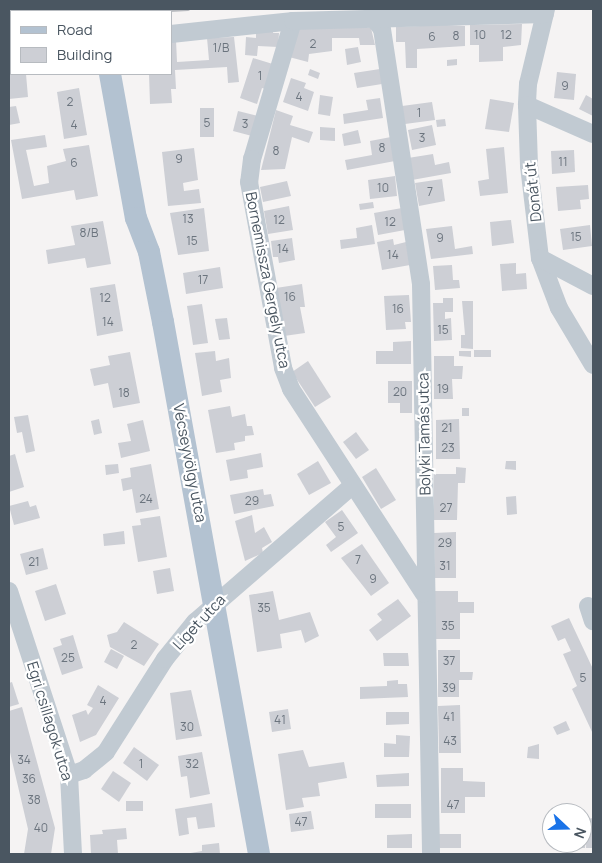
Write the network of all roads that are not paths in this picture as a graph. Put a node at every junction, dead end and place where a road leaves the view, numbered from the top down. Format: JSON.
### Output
{"nodes":[{"id":1,"x":546,"y":11,"type":"edge"},
{"id":2,"x":375,"y":20,"type":"junction"},
{"id":3,"x":293,"y":21,"type":"junction"},
{"id":4,"x":172,"y":34,"type":"edge"},
{"id":5,"x":110,"y":75,"type":"edge"},
{"id":6,"x":527,"y":105,"type":"junction"},
{"id":7,"x":593,"y":134,"type":"edge"},
{"id":8,"x":540,"y":258,"type":"junction"},
{"id":9,"x":593,"y":286,"type":"edge"},
{"id":10,"x":593,"y":365,"type":"edge"},
{"id":11,"x":352,"y":486,"type":"junction"},
{"id":12,"x":9,"y":591,"type":"edge"},
{"id":13,"x":424,"y":594,"type":"junction"},
{"id":14,"x":216,"y":601,"type":"junction"},
{"id":15,"x":68,"y":775,"type":"junction"},
{"id":16,"x":73,"y":854,"type":"edge"},
{"id":17,"x":259,"y":854,"type":"edge"},
{"id":18,"x":431,"y":854,"type":"edge"}],
"edges":[{"from":1,"to":2,"type":"street"},
{"from":1,"to":6,"type":"street","name":"Donát út"},
{"from":2,"to":3,"type":"street"},
{"from":2,"to":13,"type":"street","name":"Bolyki Tamás utca"},
{"from":3,"to":4,"type":"street"},
{"from":3,"to":11,"type":"street","name":"Bornemissza Gergely utca"},
{"from":5,"to":14,"type":"main road","name":"Vécseyvölgy utca"},
{"from":6,"to":7,"type":"street"},
{"from":6,"to":8,"type":"street","name":"Donát út"},
{"from":8,"to":9,"type":"street"},
{"from":8,"to":10,"type":"street","name":"Donát út"},
{"from":11,"to":13,"type":"street","name":"Bornemissza Gergely utca"},
{"from":11,"to":14,"type":"street","name":"Liget utca"},
{"from":12,"to":15,"type":"street","name":"Egri csillagok utca"},
{"from":13,"to":18,"type":"street","name":"Bolyki Tamás utca"},
{"from":14,"to":15,"type":"street","name":"Liget utca"},
{"from":14,"to":17,"type":"main road","name":"Vécseyvölgy utca"},
{"from":15,"to":16,"type":"street","name":"Egri csillagok utca"}]}
